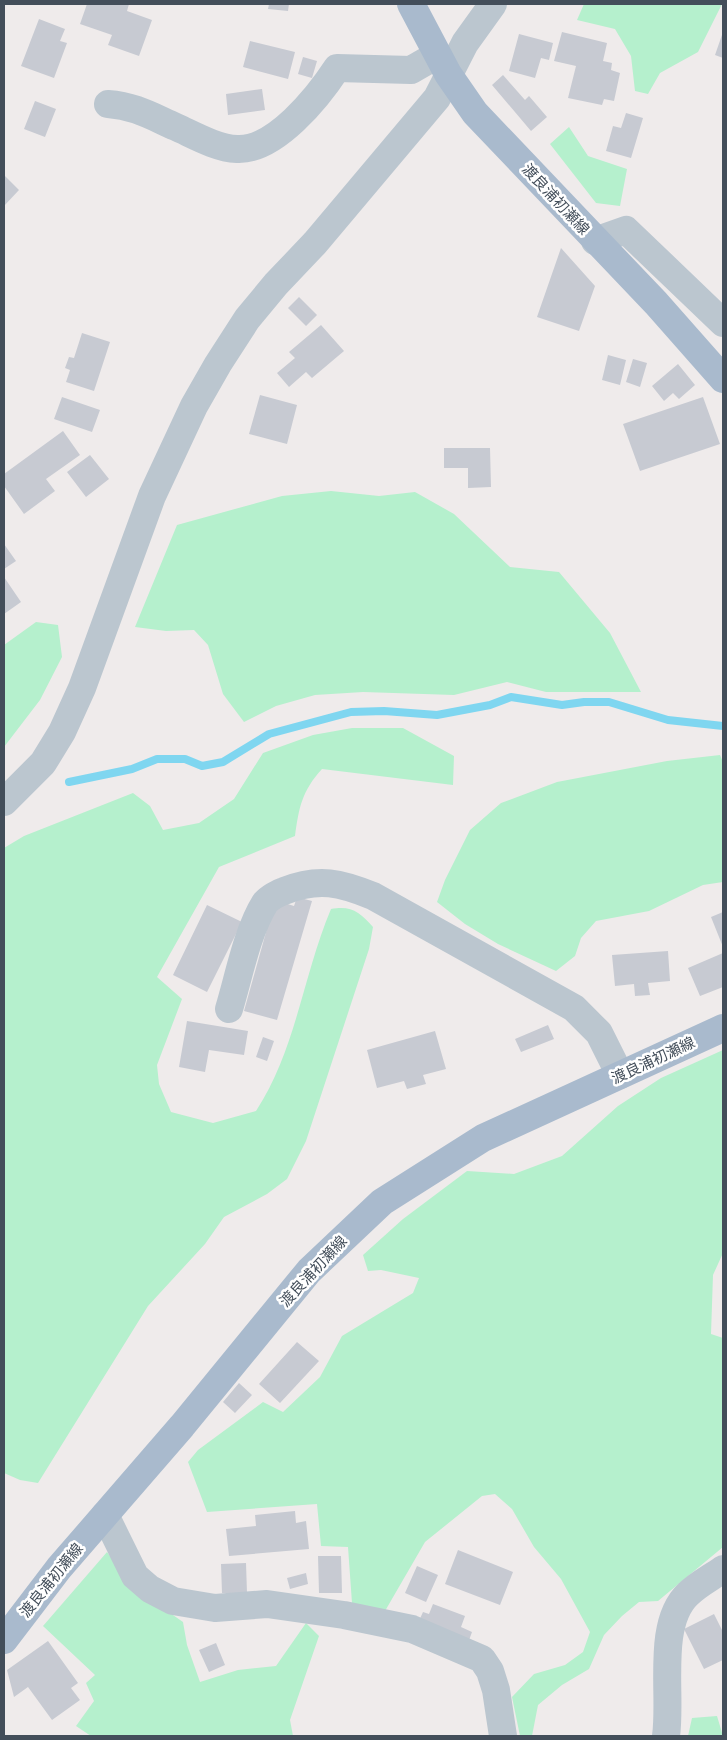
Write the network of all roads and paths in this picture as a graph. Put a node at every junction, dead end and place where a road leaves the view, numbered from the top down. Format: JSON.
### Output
{"nodes":[{"id":1,"x":411,"y":4,"type":"edge"},
{"id":2,"x":493,"y":4,"type":"edge"},
{"id":3,"x":443,"y":65,"type":"junction"},
{"id":4,"x":108,"y":104,"type":"dead end"},
{"id":5,"x":595,"y":241,"type":"junction"},
{"id":6,"x":723,"y":323,"type":"edge"},
{"id":7,"x":723,"y":379,"type":"edge"},
{"id":8,"x":4,"y":802,"type":"edge"},
{"id":9,"x":229,"y":1009,"type":"dead end"},
{"id":10,"x":723,"y":1028,"type":"edge"},
{"id":11,"x":620,"y":1075,"type":"junction"},
{"id":12,"x":105,"y":1515,"type":"junction"},
{"id":13,"x":723,"y":1569,"type":"edge"},
{"id":14,"x":4,"y":1640,"type":"edge"},
{"id":15,"x":503,"y":1736,"type":"edge"},
{"id":16,"x":666,"y":1736,"type":"edge"}],
"edges":[{"from":1,"to":3,"type":"main road","name":"渡良浦初瀬線"},
{"from":2,"to":3,"type":"street"},
{"from":3,"to":4,"type":"street"},
{"from":3,"to":5,"type":"main road","name":"渡良浦初瀬線"},
{"from":3,"to":8,"type":"street"},
{"from":5,"to":6,"type":"street"},
{"from":5,"to":7,"type":"main road","name":"渡良浦初瀬線"},
{"from":9,"to":11,"type":"street"},
{"from":10,"to":11,"type":"main road","name":"渡良浦初瀬線"},
{"from":11,"to":12,"type":"main road","name":"渡良浦初瀬線"},
{"from":12,"to":14,"type":"main road","name":"渡良浦初瀬線"},
{"from":12,"to":15,"type":"street"},
{"from":13,"to":16,"type":"street"}]}
